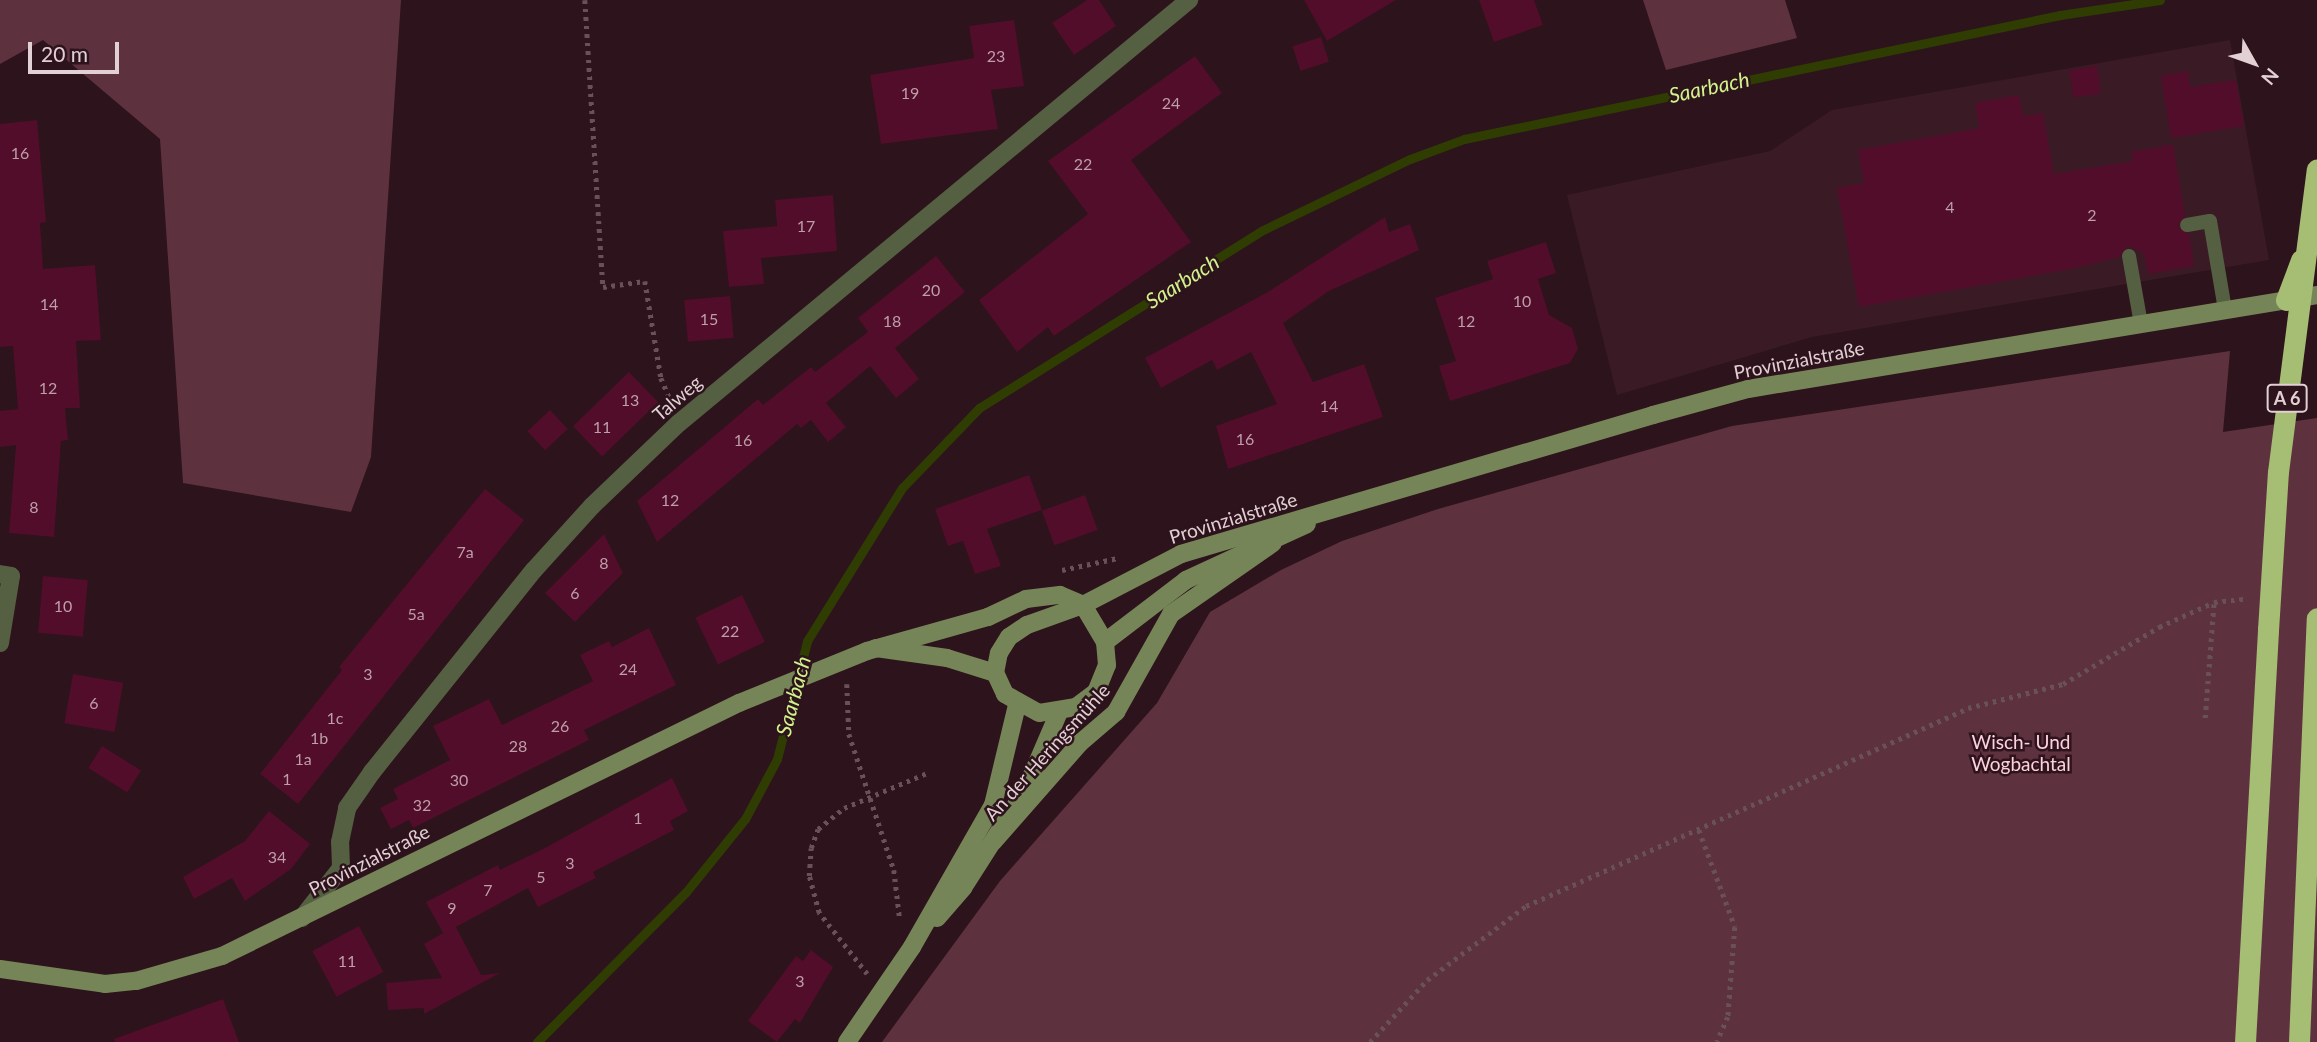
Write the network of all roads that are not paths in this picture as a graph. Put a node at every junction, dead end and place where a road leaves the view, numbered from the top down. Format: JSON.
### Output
{"nodes":[{"id":1,"x":1189,"y":0,"type":"edge"},
{"id":2,"x":2317,"y":169,"type":"edge"},
{"id":3,"x":2317,"y":215,"type":"edge"},
{"id":4,"x":2187,"y":225,"type":"dead end"},
{"id":5,"x":2129,"y":256,"type":"dead end"},
{"id":6,"x":2317,"y":295,"type":"edge"},
{"id":7,"x":2286,"y":300,"type":"junction"},
{"id":8,"x":2225,"y":310,"type":"junction"},
{"id":9,"x":2141,"y":324,"type":"junction"},
{"id":10,"x":1331,"y":511,"type":"junction"},
{"id":11,"x":1273,"y":543,"type":"junction"},
{"id":12,"x":0,"y":574,"type":"edge"},
{"id":13,"x":1083,"y":605,"type":"junction"},
{"id":14,"x":2316,"y":625,"type":"edge"},
{"id":15,"x":1105,"y":642,"type":"junction"},
{"id":16,"x":0,"y":643,"type":"edge"},
{"id":17,"x":874,"y":648,"type":"junction"},
{"id":18,"x":995,"y":673,"type":"junction"},
{"id":19,"x":1017,"y":705,"type":"junction"},
{"id":20,"x":1059,"y":712,"type":"junction"},
{"id":21,"x":993,"y":842,"type":"junction"},
{"id":22,"x":302,"y":918,"type":"junction"},
{"id":23,"x":912,"y":947,"type":"junction"},
{"id":24,"x":0,"y":969,"type":"edge"},
{"id":25,"x":847,"y":1042,"type":"edge"},
{"id":26,"x":2245,"y":1042,"type":"edge"},
{"id":27,"x":2299,"y":1042,"type":"edge"}],
"edges":[{"from":1,"to":22,"type":"street","name":"Talweg"},
{"from":2,"to":26,"type":"highway","number":"A 6","bridge":true},
{"from":3,"to":7,"type":"highway"},
{"from":4,"to":8,"type":"lane"},
{"from":5,"to":9,"type":"lane"},
{"from":6,"to":7,"type":"main road","name":"Provinzialstraße"},
{"from":7,"to":8,"type":"main road","name":"Provinzialstraße"},
{"from":8,"to":9,"type":"main road","name":"Provinzialstraße"},
{"from":9,"to":10,"type":"main road","name":"Provinzialstraße"},
{"from":10,"to":11,"type":"main road","name":"Provinzialstraße"},
{"from":10,"to":13,"type":"main road","name":"Provinzialstraße"},
{"from":11,"to":15,"type":"main road","name":"Provinzialstraße"},
{"from":11,"to":21,"type":"main road","name":"An der Heringsmühle"},
{"from":12,"to":16,"type":"street"},
{"from":13,"to":15,"type":"main road"},
{"from":13,"to":17,"type":"main road"},
{"from":13,"to":18,"type":"main road"},
{"from":14,"to":27,"type":"highway"},
{"from":15,"to":20,"type":"main road"},
{"from":17,"to":18,"type":"main road"},
{"from":17,"to":22,"type":"main road","name":"Provinzialstraße"},
{"from":18,"to":19,"type":"main road"},
{"from":19,"to":20,"type":"main road"},
{"from":19,"to":23,"type":"main road","name":"An der Heringsmühle"},
{"from":20,"to":21,"type":"main road","name":"An der Heringsmühle"},
{"from":21,"to":23,"type":"main road","name":"An der Heringsmühle"},
{"from":22,"to":24,"type":"main road","name":"Provinzialstraße"},
{"from":23,"to":25,"type":"main road","name":"An der Heringsmühle"}]}
